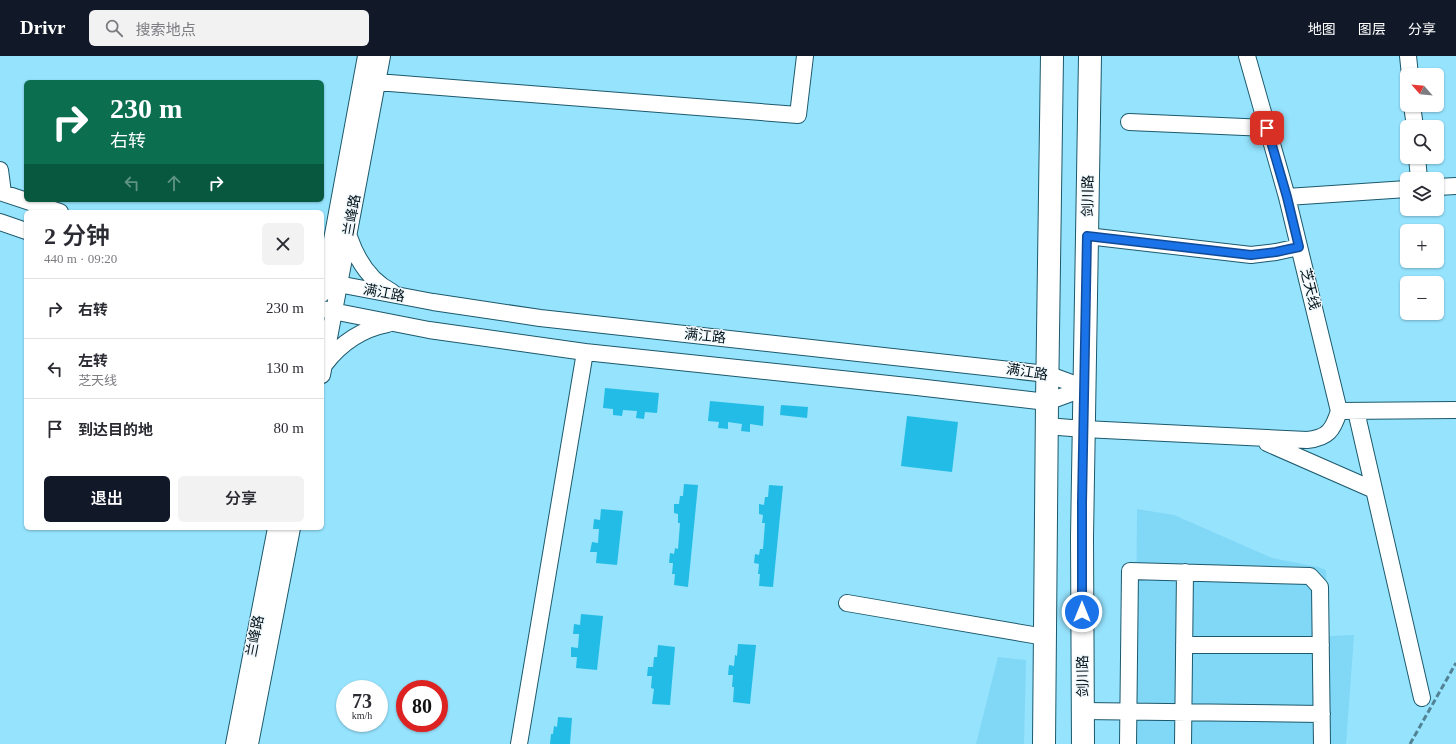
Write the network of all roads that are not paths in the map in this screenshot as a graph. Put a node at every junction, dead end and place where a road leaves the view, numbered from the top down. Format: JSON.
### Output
{"nodes":[{"id":1,"x":366,"y":56,"type":"edge"},
{"id":2,"x":382,"y":56,"type":"edge"},
{"id":3,"x":805,"y":56,"type":"edge"},
{"id":4,"x":1052,"y":56,"type":"edge"},
{"id":5,"x":1090,"y":56,"type":"edge"},
{"id":6,"x":1247,"y":56,"type":"edge"},
{"id":7,"x":1408,"y":56,"type":"edge"},
{"id":8,"x":1409,"y":68,"type":"edge"},
{"id":9,"x":377,"y":82,"type":"junction"},
{"id":10,"x":1130,"y":122,"type":"dead end"},
{"id":11,"x":1267,"y":128,"type":"junction"},
{"id":12,"x":0,"y":170,"type":"edge"},
{"id":13,"x":1456,"y":186,"type":"edge"},
{"id":14,"x":1444,"y":187,"type":"edge"},
{"id":15,"x":1400,"y":189,"type":"edge"},
{"id":16,"x":2,"y":193,"type":"edge"},
{"id":17,"x":1287,"y":197,"type":"junction"},
{"id":18,"x":24,"y":200,"type":"edge"},
{"id":19,"x":29,"y":202,"type":"edge"},
{"id":20,"x":54,"y":210,"type":"edge"},
{"id":21,"x":0,"y":222,"type":"edge"},
{"id":22,"x":24,"y":229,"type":"edge"},
{"id":23,"x":341,"y":234,"type":"junction"},
{"id":24,"x":1087,"y":236,"type":"junction"},
{"id":25,"x":324,"y":243,"type":"edge"},
{"id":26,"x":1299,"y":247,"type":"junction"},
{"id":27,"x":327,"y":285,"type":"edge"},
{"id":28,"x":399,"y":296,"type":"junction"},
{"id":29,"x":328,"y":310,"type":"edge"},
{"id":30,"x":392,"y":323,"type":"junction"},
{"id":31,"x":585,"y":352,"type":"junction"},
{"id":32,"x":324,"y":358,"type":"edge"},
{"id":33,"x":324,"y":369,"type":"edge"},
{"id":34,"x":1047,"y":374,"type":"junction"},
{"id":35,"x":1084,"y":388,"type":"junction"},
{"id":36,"x":1047,"y":402,"type":"junction"},
{"id":37,"x":1456,"y":410,"type":"edge"},
{"id":38,"x":1339,"y":411,"type":"junction"},
{"id":39,"x":1356,"y":411,"type":"junction"},
{"id":40,"x":1046,"y":426,"type":"junction"},
{"id":41,"x":1084,"y":429,"type":"junction"},
{"id":42,"x":1258,"y":438,"type":"junction"},
{"id":43,"x":1374,"y":490,"type":"junction"},
{"id":44,"x":276,"y":530,"type":"edge"},
{"id":45,"x":292,"y":530,"type":"edge"},
{"id":46,"x":1185,"y":572,"type":"junction"},
{"id":47,"x":847,"y":603,"type":"dead end"},
{"id":48,"x":1045,"y":637,"type":"junction"},
{"id":49,"x":1184,"y":644,"type":"junction"},
{"id":50,"x":1321,"y":645,"type":"junction"},
{"id":51,"x":1422,"y":698,"type":"dead end"},
{"id":52,"x":1083,"y":711,"type":"junction"},
{"id":53,"x":1128,"y":711,"type":"junction"},
{"id":54,"x":1183,"y":712,"type":"junction"},
{"id":55,"x":1322,"y":714,"type":"junction"},
{"id":56,"x":234,"y":744,"type":"edge"},
{"id":57,"x":250,"y":744,"type":"edge"},
{"id":58,"x":519,"y":744,"type":"edge"},
{"id":59,"x":1044,"y":744,"type":"edge"},
{"id":60,"x":1083,"y":744,"type":"edge"},
{"id":61,"x":1128,"y":744,"type":"edge"},
{"id":62,"x":1183,"y":744,"type":"edge"},
{"id":63,"x":1322,"y":744,"type":"edge"}],
"edges":[{"from":1,"to":23,"type":"street","name":"兰峰路"},
{"from":2,"to":9,"type":"street","name":"兰峰路"},
{"from":3,"to":9,"type":"street"},
{"from":4,"to":34,"type":"highway"},
{"from":5,"to":24,"type":"highway","name":"剑川路"},
{"from":6,"to":11,"type":"street","name":"芝天线"},
{"from":7,"to":8,"type":"street"},
{"from":9,"to":23,"type":"street","name":"兰峰路"},
{"from":10,"to":11,"type":"street"},
{"from":11,"to":17,"type":"street","name":"芝天线"},
{"from":12,"to":16,"type":"street"},
{"from":13,"to":14,"type":"street"},
{"from":15,"to":17,"type":"street"},
{"from":16,"to":18,"type":"street"},
{"from":17,"to":26,"type":"street","name":"芝天线"},
{"from":19,"to":20,"type":"street"},
{"from":21,"to":22,"type":"street"},
{"from":23,"to":25,"type":"street"},
{"from":23,"to":27,"type":"street","name":"兰峰路"},
{"from":23,"to":28,"type":"street"},
{"from":24,"to":26,"type":"street"},
{"from":24,"to":35,"type":"highway","name":"剑川路"},
{"from":26,"to":38,"type":"street","name":"芝天线"},
{"from":27,"to":28,"type":"street","name":"满江路"},
{"from":27,"to":29,"type":"street","name":"兰峰路"},
{"from":28,"to":34,"type":"street","name":"满江路"},
{"from":29,"to":30,"type":"street","name":"满江路"},
{"from":29,"to":32,"type":"street","name":"兰峰路"},
{"from":30,"to":31,"type":"street","name":"满江路"},
{"from":30,"to":33,"type":"street"},
{"from":31,"to":36,"type":"street","name":"满江路"},
{"from":31,"to":58,"type":"street"},
{"from":34,"to":35,"type":"street","name":"满江路"},
{"from":34,"to":36,"type":"highway"},
{"from":35,"to":36,"type":"street","name":"满江路"},
{"from":35,"to":41,"type":"highway","name":"剑川路"},
{"from":36,"to":40,"type":"highway"},
{"from":37,"to":39,"type":"street"},
{"from":38,"to":39,"type":"street"},
{"from":38,"to":42,"type":"street"},
{"from":39,"to":43,"type":"street"},
{"from":40,"to":41,"type":"street"},
{"from":40,"to":48,"type":"highway"},
{"from":41,"to":42,"type":"street"},
{"from":41,"to":52,"type":"highway","name":"剑川路"},
{"from":42,"to":43,"type":"street"},
{"from":43,"to":51,"type":"street"},
{"from":44,"to":56,"type":"street","name":"兰峰路"},
{"from":45,"to":57,"type":"street","name":"兰峰路"},
{"from":46,"to":49,"type":"street"},
{"from":46,"to":50,"type":"street"},
{"from":46,"to":53,"type":"street"},
{"from":47,"to":48,"type":"street"},
{"from":48,"to":59,"type":"highway"},
{"from":49,"to":50,"type":"street"},
{"from":49,"to":54,"type":"street"},
{"from":50,"to":55,"type":"street"},
{"from":52,"to":53,"type":"street"},
{"from":52,"to":60,"type":"highway","name":"剑川路"},
{"from":53,"to":54,"type":"street"},
{"from":53,"to":61,"type":"street"},
{"from":54,"to":55,"type":"street"},
{"from":54,"to":62,"type":"street"},
{"from":55,"to":63,"type":"street"}]}
